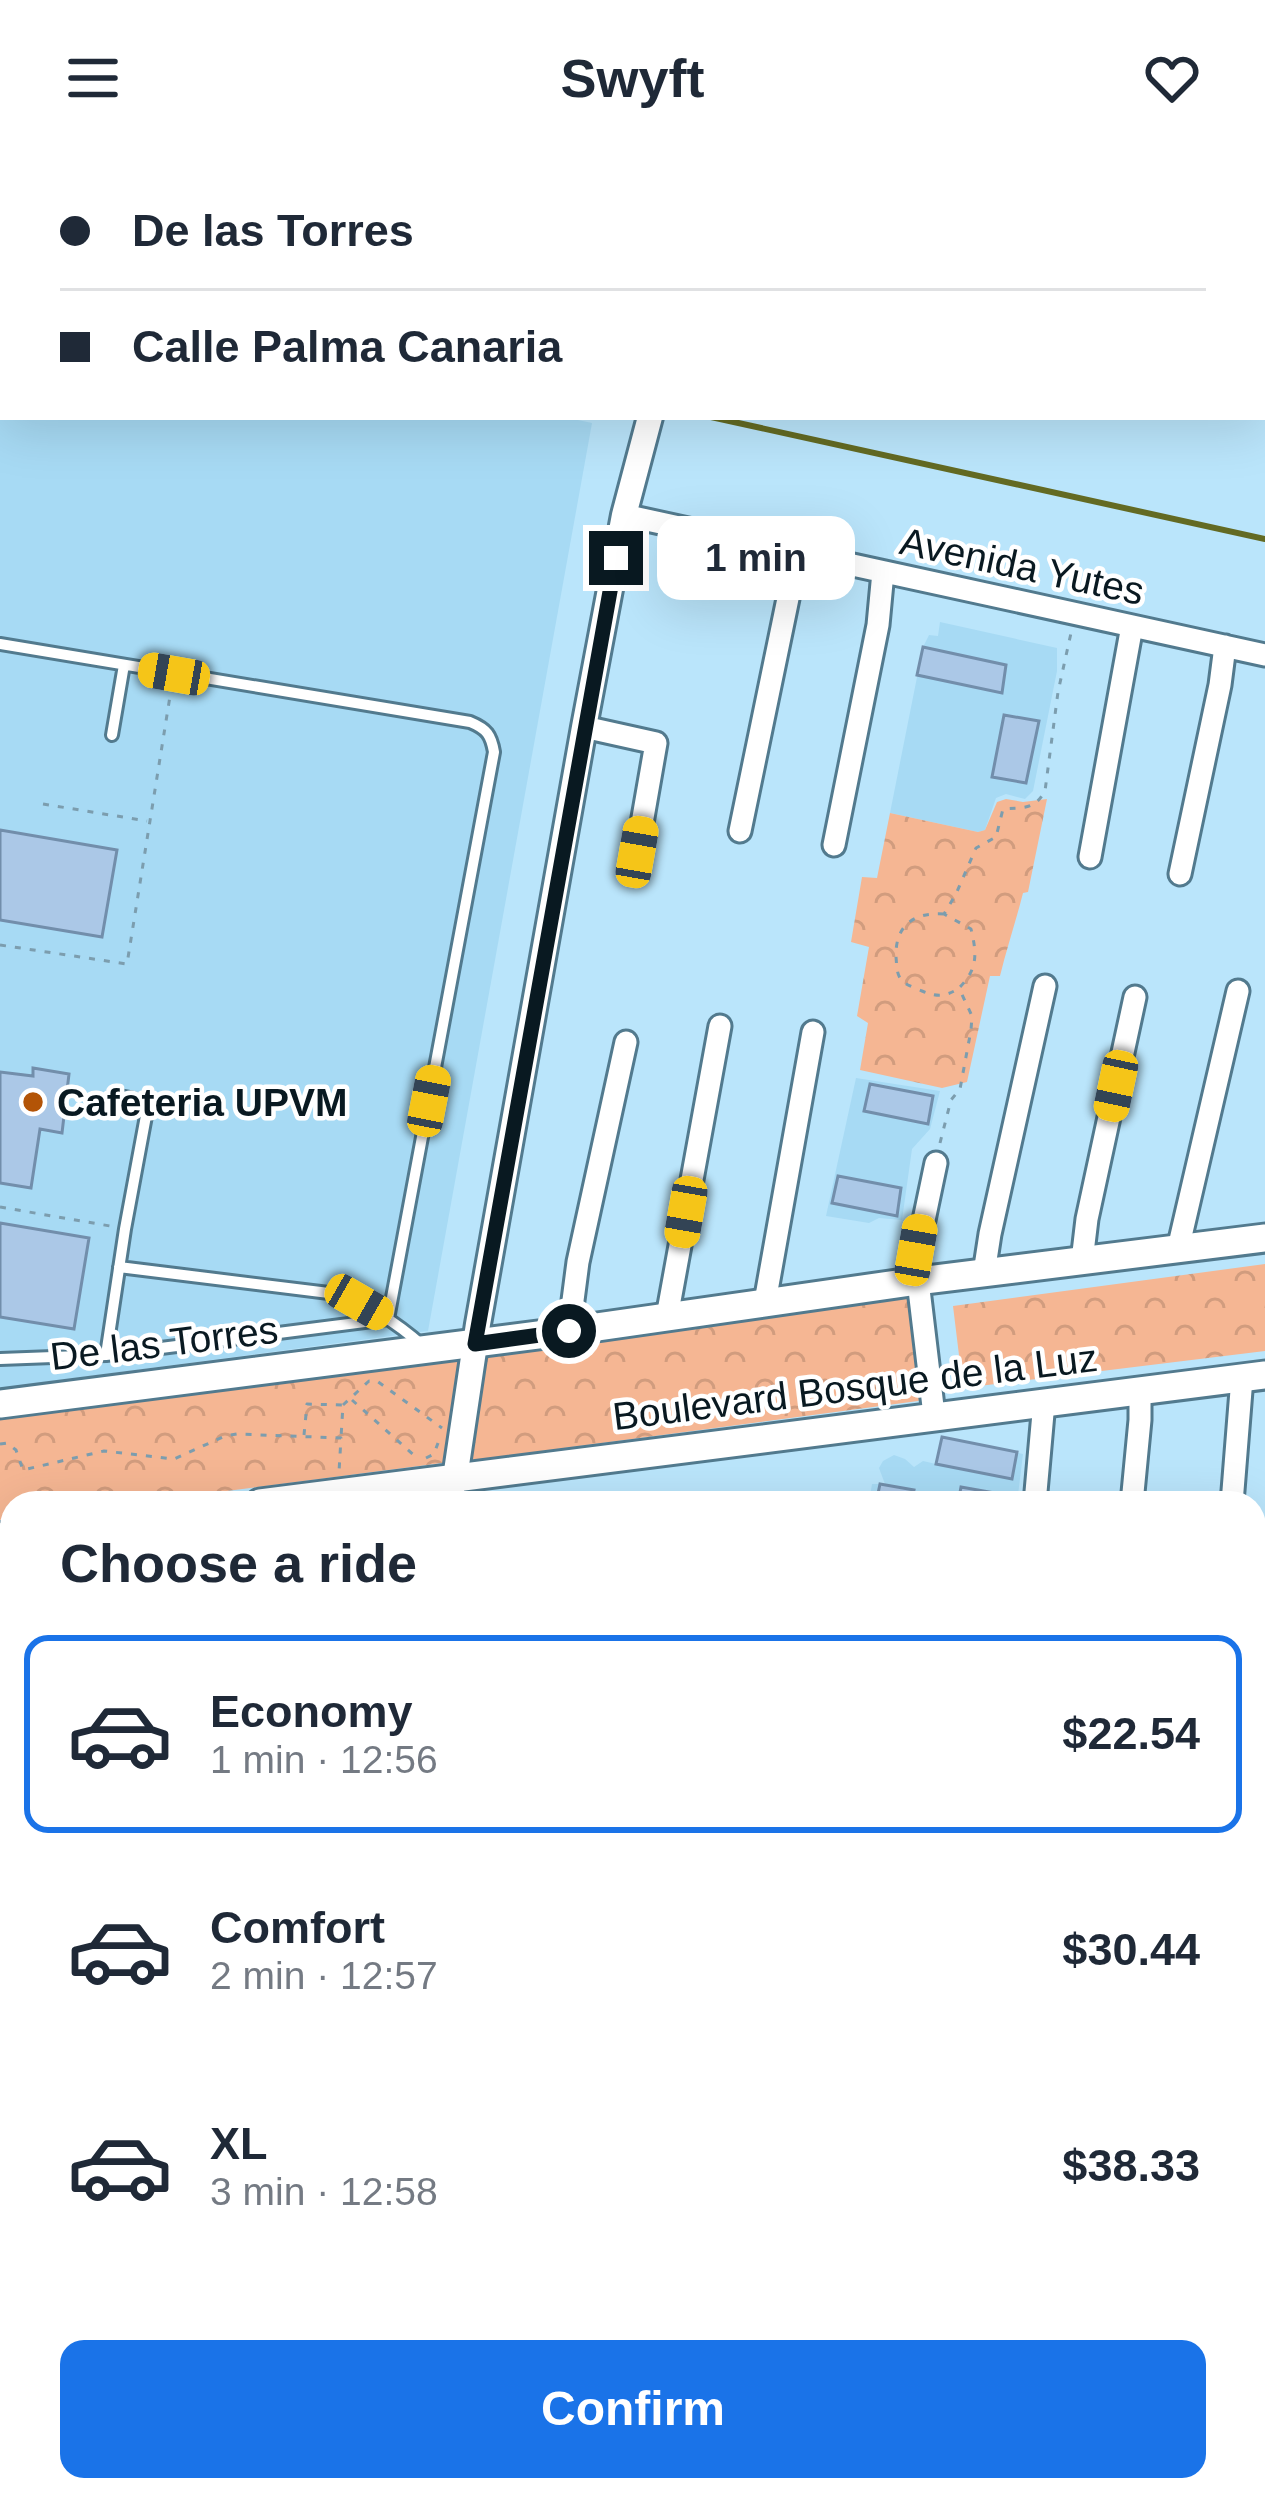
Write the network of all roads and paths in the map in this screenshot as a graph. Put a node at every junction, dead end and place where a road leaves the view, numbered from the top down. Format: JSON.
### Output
{"nodes":[{"id":1,"x":649,"y":420,"type":"edge"},
{"id":2,"x":624,"y":515,"type":"junction"},
{"id":3,"x":796,"y":555,"type":"junction"},
{"id":4,"x":883,"y":572,"type":"junction"},
{"id":5,"x":1075,"y":614,"type":"junction"},
{"id":6,"x":1132,"y":626,"type":"junction"},
{"id":7,"x":0,"y":644,"type":"edge"},
{"id":8,"x":1225,"y":646,"type":"junction"},
{"id":9,"x":1265,"y":655,"type":"edge"},
{"id":10,"x":124,"y":665,"type":"junction"},
{"id":11,"x":174,"y":674,"type":"junction"},
{"id":12,"x":584,"y":727,"type":"junction"},
{"id":13,"x":112,"y":735,"type":"dead end"},
{"id":14,"x":43,"y":804,"type":"dead end"},
{"id":15,"x":149,"y":821,"type":"junction"},
{"id":16,"x":740,"y":831,"type":"dead end"},
{"id":17,"x":834,"y":845,"type":"dead end"},
{"id":18,"x":637,"y":852,"type":"dead end"},
{"id":19,"x":1090,"y":856,"type":"dead end"},
{"id":20,"x":1180,"y":874,"type":"dead end"},
{"id":21,"x":944,"y":914,"type":"junction"},
{"id":22,"x":0,"y":945,"type":"edge"},
{"id":23,"x":1045,"y":986,"type":"dead end"},
{"id":24,"x":959,"y":988,"type":"junction"},
{"id":25,"x":1238,"y":991,"type":"dead end"},
{"id":26,"x":1135,"y":998,"type":"dead end"},
{"id":27,"x":721,"y":1026,"type":"dead end"},
{"id":28,"x":813,"y":1032,"type":"dead end"},
{"id":29,"x":626,"y":1042,"type":"dead end"},
{"id":30,"x":113,"y":1095,"type":"dead end"},
{"id":31,"x":936,"y":1163,"type":"joint"},
{"id":32,"x":0,"y":1207,"type":"edge"},
{"id":33,"x":125,"y":1229,"type":"junction"},
{"id":34,"x":1265,"y":1238,"type":"edge"},
{"id":35,"x":1178,"y":1249,"type":"junction"},
{"id":36,"x":1082,"y":1261,"type":"junction"},
{"id":37,"x":119,"y":1267,"type":"junction"},
{"id":38,"x":984,"y":1273,"type":"junction"},
{"id":39,"x":914,"y":1281,"type":"junction"},
{"id":40,"x":765,"y":1302,"type":"junction"},
{"id":41,"x":667,"y":1317,"type":"junction"},
{"id":42,"x":388,"y":1319,"type":"junction"},
{"id":43,"x":569,"y":1331,"type":"junction"},
{"id":44,"x":475,"y":1344,"type":"junction"},
{"id":45,"x":425,"y":1348,"type":"junction"},
{"id":46,"x":106,"y":1354,"type":"junction"},
{"id":47,"x":0,"y":1359,"type":"edge"},
{"id":48,"x":1254,"y":1377,"type":"edge"},
{"id":49,"x":1140,"y":1390,"type":"junction"},
{"id":50,"x":352,"y":1400,"type":"junction"},
{"id":51,"x":1044,"y":1402,"type":"junction"},
{"id":52,"x":0,"y":1404,"type":"edge"},
{"id":53,"x":343,"y":1406,"type":"junction"},
{"id":54,"x":934,"y":1415,"type":"junction"},
{"id":55,"x":304,"y":1437,"type":"junction"},
{"id":56,"x":341,"y":1438,"type":"junction"},
{"id":57,"x":0,"y":1444,"type":"edge"},
{"id":58,"x":337,"y":1491,"type":"edge"},
{"id":59,"x":454,"y":1491,"type":"edge"},
{"id":60,"x":1036,"y":1491,"type":"edge"},
{"id":61,"x":1133,"y":1491,"type":"edge"},
{"id":62,"x":1234,"y":1491,"type":"edge"}],
"edges":[{"from":1,"to":2,"type":"street"},
{"from":2,"to":3,"type":"street","name":"Avenida Yutes"},
{"from":2,"to":12,"type":"street"},
{"from":3,"to":4,"type":"street","name":"Avenida Yutes"},
{"from":3,"to":16,"type":"street"},
{"from":4,"to":5,"type":"street","name":"Avenida Yutes"},
{"from":4,"to":17,"type":"street"},
{"from":5,"to":6,"type":"street","name":"Avenida Yutes"},
{"from":5,"to":21,"type":"path"},
{"from":6,"to":8,"type":"street","name":"Avenida Yutes"},
{"from":6,"to":19,"type":"street"},
{"from":7,"to":10,"type":"lane"},
{"from":8,"to":9,"type":"street","name":"Avenida Yutes"},
{"from":8,"to":20,"type":"street"},
{"from":10,"to":11,"type":"lane"},
{"from":10,"to":13,"type":"lane"},
{"from":11,"to":15,"type":"path"},
{"from":11,"to":42,"type":"lane"},
{"from":12,"to":18,"type":"street"},
{"from":12,"to":44,"type":"street"},
{"from":14,"to":15,"type":"path"},
{"from":15,"to":22,"type":"path"},
{"from":21,"to":24,"type":"path"},
{"from":21,"to":24,"type":"path"},
{"from":23,"to":38,"type":"street"},
{"from":24,"to":31,"type":"path"},
{"from":25,"to":35,"type":"street"},
{"from":26,"to":36,"type":"street"},
{"from":27,"to":41,"type":"street"},
{"from":28,"to":40,"type":"street"},
{"from":29,"to":43,"type":"street"},
{"from":30,"to":33,"type":"lane"},
{"from":31,"to":39,"type":"street"},
{"from":32,"to":33,"type":"path"},
{"from":33,"to":37,"type":"lane"},
{"from":34,"to":35,"type":"main road","name":"De las Torres"},
{"from":35,"to":36,"type":"main road","name":"De las Torres"},
{"from":36,"to":38,"type":"main road","name":"De las Torres"},
{"from":37,"to":42,"type":"lane"},
{"from":37,"to":46,"type":"lane"},
{"from":38,"to":39,"type":"main road","name":"De las Torres"},
{"from":39,"to":40,"type":"main road","name":"De las Torres"},
{"from":39,"to":54,"type":"street"},
{"from":40,"to":41,"type":"main road","name":"De las Torres"},
{"from":41,"to":43,"type":"main road","name":"De las Torres"},
{"from":42,"to":45,"type":"lane"},
{"from":42,"to":46,"type":"lane"},
{"from":43,"to":44,"type":"main road","name":"De las Torres"},
{"from":44,"to":45,"type":"main road","name":"De las Torres"},
{"from":44,"to":59,"type":"street"},
{"from":45,"to":52,"type":"main road","name":"De las Torres"},
{"from":46,"to":47,"type":"lane"},
{"from":48,"to":49,"type":"main road","name":"Boulevard Bosque de la Luz"},
{"from":48,"to":62,"type":"street"},
{"from":49,"to":51,"type":"main road","name":"Boulevard Bosque de la Luz"},
{"from":49,"to":61,"type":"street"},
{"from":50,"to":50,"type":"path"},
{"from":50,"to":53,"type":"path"},
{"from":51,"to":54,"type":"main road","name":"Boulevard Bosque de la Luz"},
{"from":51,"to":60,"type":"street"},
{"from":53,"to":55,"type":"path"},
{"from":53,"to":56,"type":"path"},
{"from":54,"to":59,"type":"main road","name":"Boulevard Bosque de la Luz"},
{"from":55,"to":56,"type":"path"},
{"from":55,"to":57,"type":"path"},
{"from":56,"to":58,"type":"path"}]}
